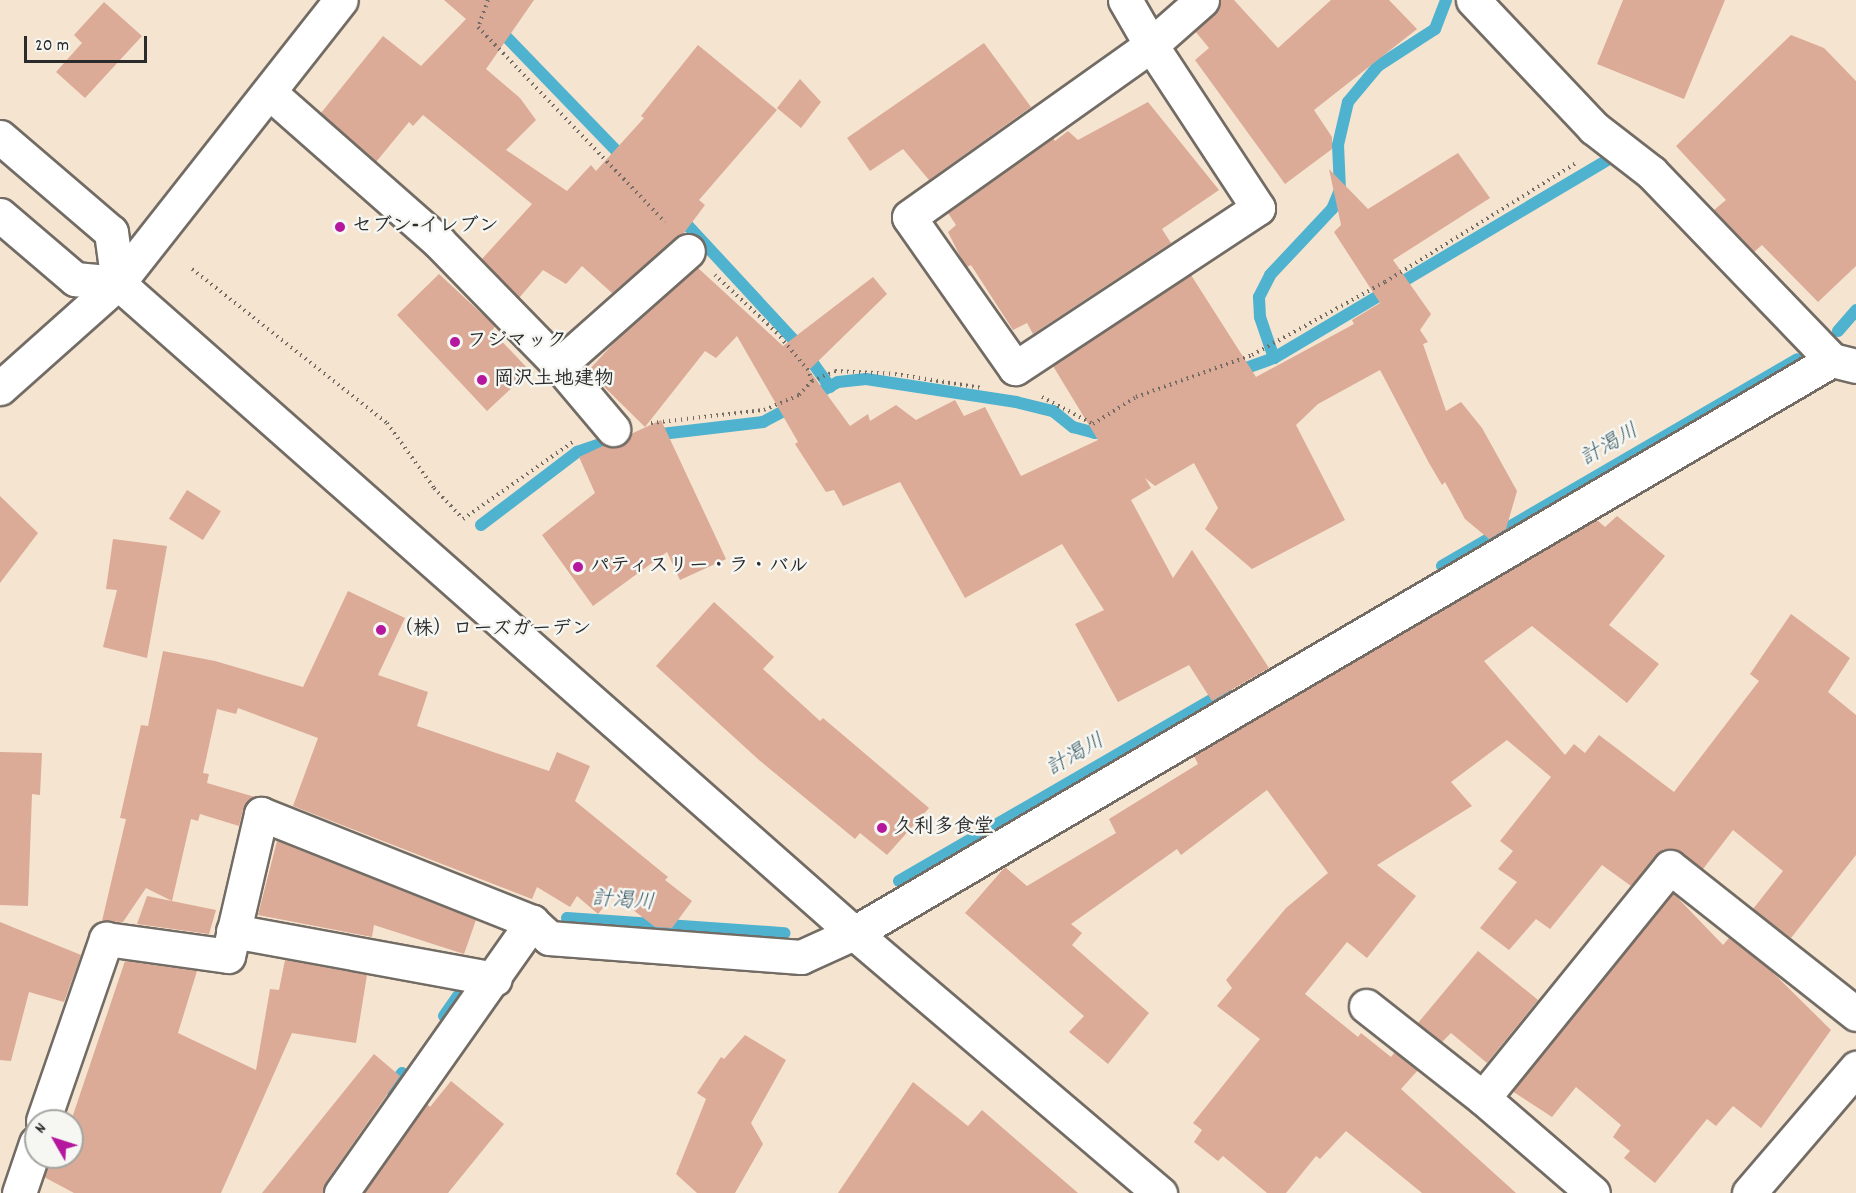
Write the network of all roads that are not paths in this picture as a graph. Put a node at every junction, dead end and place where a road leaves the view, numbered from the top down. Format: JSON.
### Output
{"nodes":[{"id":1,"x":341,"y":0,"type":"edge"},
{"id":2,"x":1125,"y":0,"type":"edge"},
{"id":3,"x":1202,"y":0,"type":"edge"},
{"id":4,"x":1473,"y":0,"type":"edge"},
{"id":5,"x":1151,"y":45,"type":"junction"},
{"id":6,"x":270,"y":93,"type":"junction"},
{"id":7,"x":0,"y":137,"type":"edge"},
{"id":8,"x":0,"y":215,"type":"edge"},
{"id":9,"x":688,"y":251,"type":"road end"},
{"id":10,"x":118,"y":282,"type":"junction"},
{"id":11,"x":1844,"y":363,"type":"edge"},
{"id":12,"x":559,"y":365,"type":"junction"},
{"id":13,"x":0,"y":388,"type":"edge"},
{"id":14,"x":613,"y":429,"type":"road end"},
{"id":15,"x":531,"y":922,"type":"junction"},
{"id":16,"x":233,"y":931,"type":"junction"},
{"id":17,"x":854,"y":933,"type":"junction"},
{"id":18,"x":495,"y":979,"type":"junction"},
{"id":19,"x":1366,"y":1006,"type":"dead end"},
{"id":20,"x":1856,"y":1014,"type":"edge"},
{"id":21,"x":1856,"y":1068,"type":"edge"},
{"id":22,"x":1483,"y":1098,"type":"junction"},
{"id":23,"x":48,"y":1109,"type":"edge"},
{"id":24,"x":27,"y":1169,"type":"edge"},
{"id":25,"x":19,"y":1193,"type":"edge"},
{"id":26,"x":341,"y":1193,"type":"edge"},
{"id":27,"x":1160,"y":1193,"type":"edge"},
{"id":28,"x":1593,"y":1193,"type":"edge"},
{"id":29,"x":1749,"y":1193,"type":"edge"}],
"edges":[{"from":1,"to":6,"type":"street"},
{"from":2,"to":5,"type":"street"},
{"from":3,"to":5,"type":"street"},
{"from":4,"to":11,"type":"street"},
{"from":5,"to":5,"type":"street"},
{"from":6,"to":10,"type":"street"},
{"from":6,"to":12,"type":"street"},
{"from":7,"to":10,"type":"street"},
{"from":8,"to":10,"type":"street"},
{"from":9,"to":12,"type":"street"},
{"from":10,"to":13,"type":"street"},
{"from":10,"to":17,"type":"street"},
{"from":11,"to":17,"type":"street"},
{"from":12,"to":14,"type":"street"},
{"from":15,"to":16,"type":"street"},
{"from":15,"to":17,"type":"street"},
{"from":15,"to":18,"type":"street"},
{"from":16,"to":18,"type":"street"},
{"from":16,"to":23,"type":"street"},
{"from":17,"to":27,"type":"street"},
{"from":18,"to":26,"type":"street"},
{"from":19,"to":22,"type":"street"},
{"from":20,"to":22,"type":"street"},
{"from":21,"to":29,"type":"street"},
{"from":22,"to":28,"type":"street"},
{"from":24,"to":25,"type":"street"}]}
